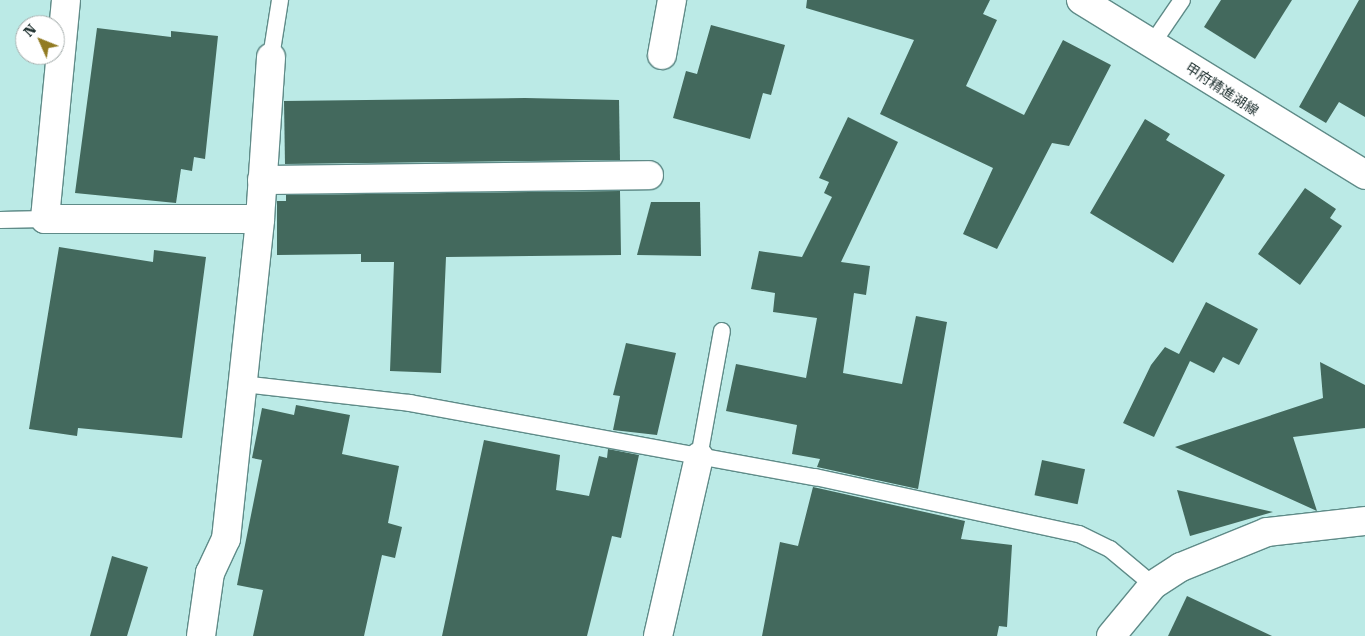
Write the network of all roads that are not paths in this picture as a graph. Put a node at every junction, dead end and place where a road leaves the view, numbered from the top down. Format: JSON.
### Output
{"nodes":[{"id":1,"x":66,"y":0,"type":"edge"},
{"id":2,"x":280,"y":0,"type":"edge"},
{"id":3,"x":672,"y":0,"type":"edge"},
{"id":4,"x":1081,"y":0,"type":"edge"},
{"id":5,"x":1182,"y":0,"type":"edge"},
{"id":6,"x":1152,"y":44,"type":"junction"},
{"id":7,"x":662,"y":55,"type":"dead end"},
{"id":8,"x":270,"y":57,"type":"joint"},
{"id":9,"x":650,"y":175,"type":"dead end"},
{"id":10,"x":1365,"y":175,"type":"edge"},
{"id":11,"x":262,"y":180,"type":"junction"},
{"id":12,"x":45,"y":219,"type":"junction"},
{"id":13,"x":260,"y":219,"type":"junction"},
{"id":14,"x":0,"y":220,"type":"edge"},
{"id":15,"x":722,"y":331,"type":"dead end"},
{"id":16,"x":243,"y":384,"type":"junction"},
{"id":17,"x":699,"y":457,"type":"junction"},
{"id":18,"x":1365,"y":521,"type":"edge"},
{"id":19,"x":1153,"y":585,"type":"junction"},
{"id":20,"x":200,"y":636,"type":"edge"},
{"id":21,"x":658,"y":636,"type":"edge"},
{"id":22,"x":1111,"y":636,"type":"edge"}],
"edges":[{"from":1,"to":12,"type":"street"},
{"from":2,"to":8,"type":"lane"},
{"from":3,"to":7,"type":"street"},
{"from":4,"to":6,"type":"street","name":"甲府精進湖線"},
{"from":5,"to":6,"type":"lane"},
{"from":6,"to":10,"type":"street","name":"甲府精進湖線"},
{"from":8,"to":11,"type":"street"},
{"from":9,"to":11,"type":"street"},
{"from":11,"to":13,"type":"street"},
{"from":12,"to":13,"type":"street"},
{"from":12,"to":14,"type":"lane"},
{"from":13,"to":16,"type":"street"},
{"from":15,"to":17,"type":"lane"},
{"from":16,"to":17,"type":"lane"},
{"from":16,"to":20,"type":"street"},
{"from":17,"to":19,"type":"lane"},
{"from":17,"to":21,"type":"street"},
{"from":18,"to":19,"type":"street"},
{"from":19,"to":22,"type":"street"}]}
